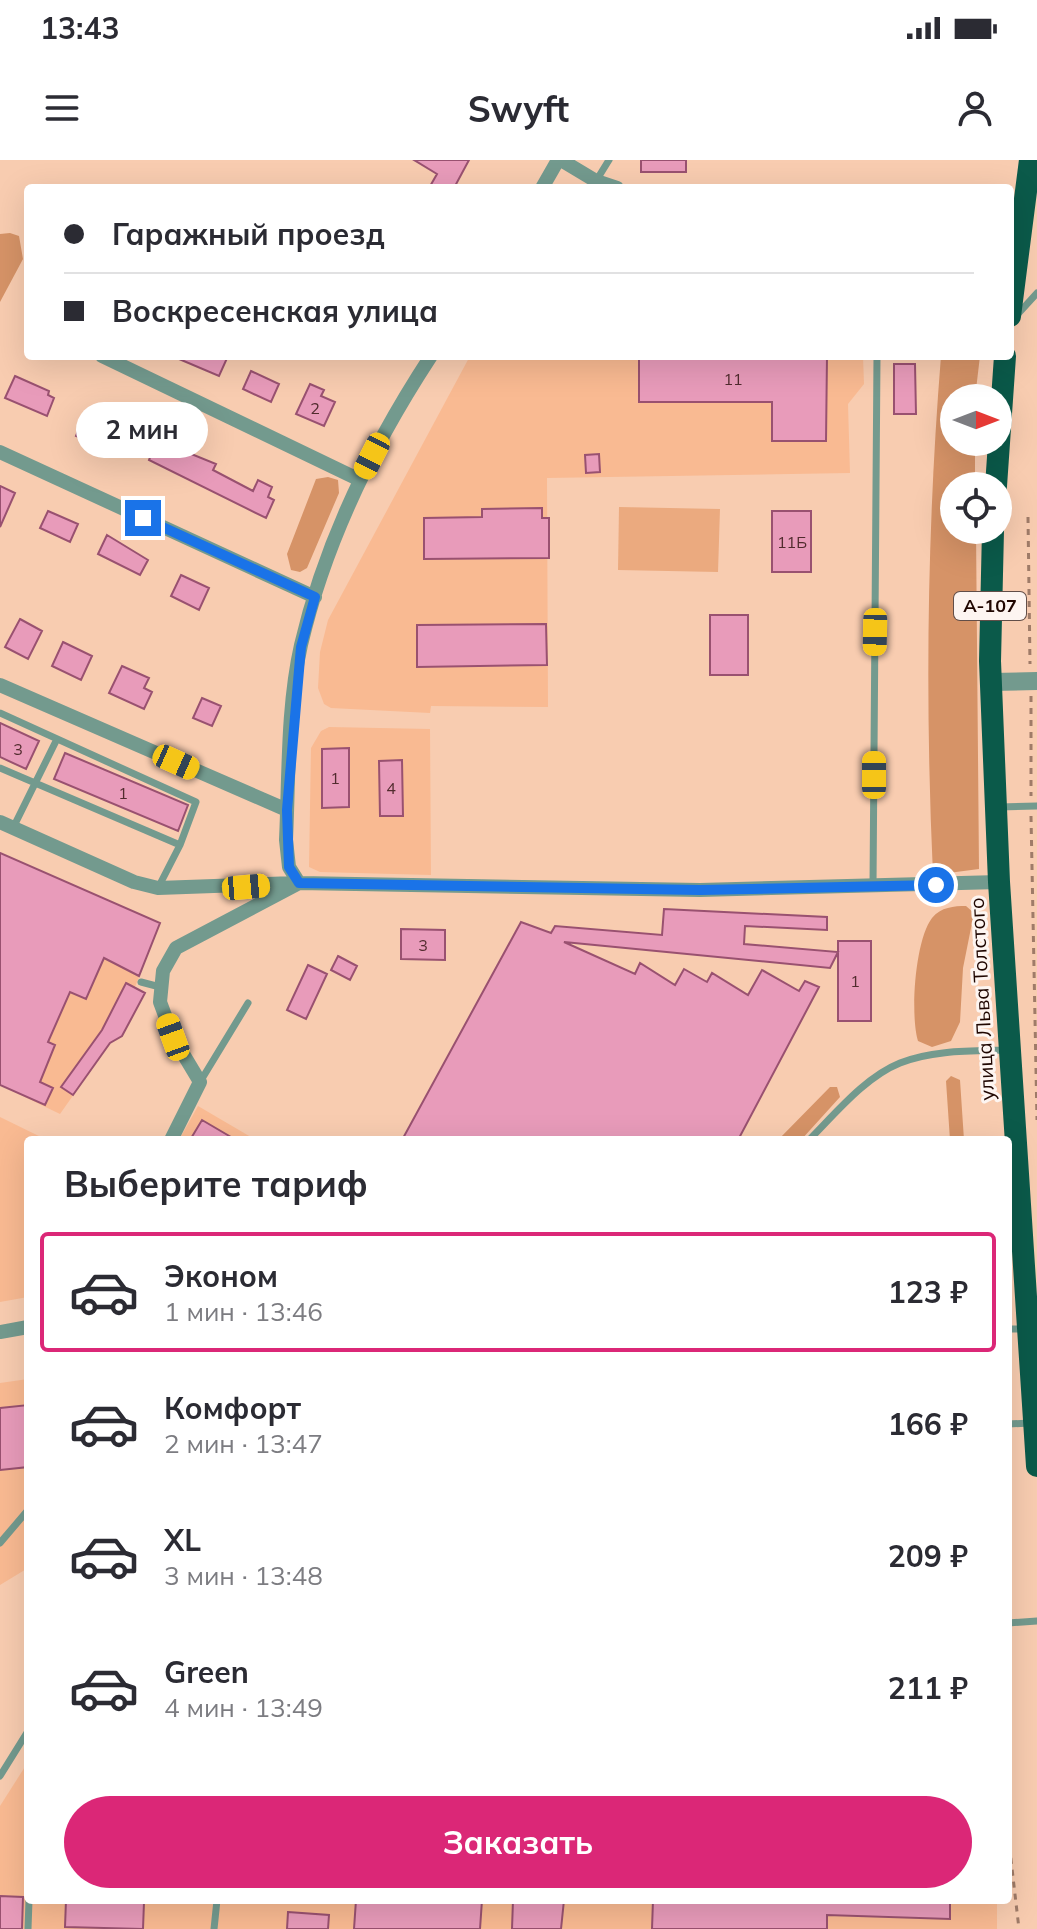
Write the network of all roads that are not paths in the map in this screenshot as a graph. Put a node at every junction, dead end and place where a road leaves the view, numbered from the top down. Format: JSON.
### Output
{"nodes":[{"id":1,"x":559,"y":160,"type":"edge"},
{"id":2,"x":609,"y":160,"type":"edge"},
{"id":3,"x":1031,"y":160,"type":"edge"},
{"id":4,"x":1037,"y":172,"type":"edge"},
{"id":5,"x":596,"y":181,"type":"junction"},
{"id":6,"x":544,"y":184,"type":"edge"},
{"id":7,"x":605,"y":184,"type":"edge"},
{"id":8,"x":1017,"y":208,"type":"edge"},
{"id":9,"x":1014,"y":254,"type":"edge"},
{"id":10,"x":1037,"y":293,"type":"edge"},
{"id":11,"x":1014,"y":318,"type":"edge"},
{"id":12,"x":110,"y":360,"type":"edge"},
{"id":13,"x":428,"y":360,"type":"edge"},
{"id":14,"x":877,"y":360,"type":"edge"},
{"id":15,"x":1005,"y":360,"type":"edge"},
{"id":16,"x":0,"y":452,"type":"edge"},
{"id":17,"x":997,"y":472,"type":"edge"},
{"id":18,"x":360,"y":480,"type":"junction"},
{"id":19,"x":993,"y":544,"type":"edge"},
{"id":20,"x":315,"y":597,"type":"junction"},
{"id":21,"x":1034,"y":681,"type":"edge"},
{"id":22,"x":991,"y":682,"type":"junction"},
{"id":23,"x":0,"y":685,"type":"edge"},
{"id":24,"x":0,"y":713,"type":"edge"},
{"id":25,"x":57,"y":739,"type":"junction"},
{"id":26,"x":0,"y":768,"type":"edge"},
{"id":27,"x":34,"y":783,"type":"junction"},
{"id":28,"x":1034,"y":806,"type":"edge"},
{"id":29,"x":996,"y":807,"type":"junction"},
{"id":30,"x":287,"y":810,"type":"junction"},
{"id":31,"x":6,"y":825,"type":"edge"},
{"id":32,"x":180,"y":845,"type":"junction"},
{"id":33,"x":999,"y":882,"type":"junction"},
{"id":34,"x":299,"y":883,"type":"junction"},
{"id":35,"x":873,"y":887,"type":"junction"},
{"id":36,"x":158,"y":888,"type":"junction"},
{"id":37,"x":141,"y":982,"type":"dead end"},
{"id":38,"x":160,"y":987,"type":"junction"},
{"id":39,"x":248,"y":1003,"type":"dead end"},
{"id":40,"x":1008,"y":1050,"type":"junction"},
{"id":41,"x":200,"y":1082,"type":"junction"},
{"id":42,"x":173,"y":1136,"type":"edge"},
{"id":43,"x":813,"y":1136,"type":"edge"},
{"id":44,"x":1031,"y":1294,"type":"edge"},
{"id":45,"x":24,"y":1328,"type":"edge"},
{"id":46,"x":1018,"y":1329,"type":"edge"},
{"id":47,"x":0,"y":1332,"type":"edge"},
{"id":48,"x":1034,"y":1423,"type":"junction"},
{"id":49,"x":1012,"y":1424,"type":"edge"},
{"id":50,"x":1037,"y":1466,"type":"edge"},
{"id":51,"x":24,"y":1515,"type":"edge"},
{"id":52,"x":0,"y":1543,"type":"edge"},
{"id":53,"x":1037,"y":1621,"type":"edge"},
{"id":54,"x":1012,"y":1623,"type":"edge"},
{"id":55,"x":24,"y":1737,"type":"edge"},
{"id":56,"x":0,"y":1776,"type":"edge"},
{"id":57,"x":29,"y":1904,"type":"edge"},
{"id":58,"x":217,"y":1904,"type":"edge"},
{"id":59,"x":28,"y":1929,"type":"edge"},
{"id":60,"x":214,"y":1929,"type":"edge"}],
"edges":[{"from":1,"to":5,"type":"street"},
{"from":1,"to":6,"type":"street"},
{"from":2,"to":5,"type":"lane"},
{"from":3,"to":4,"type":"lane"},
{"from":3,"to":8,"type":"highway"},
{"from":5,"to":7,"type":"street"},
{"from":8,"to":9,"type":"highway"},
{"from":10,"to":11,"type":"lane"},
{"from":12,"to":18,"type":"street"},
{"from":13,"to":18,"type":"street"},
{"from":14,"to":35,"type":"lane"},
{"from":15,"to":17,"type":"highway"},
{"from":16,"to":20,"type":"street"},
{"from":18,"to":20,"type":"street"},
{"from":19,"to":22,"type":"highway","name":"улица Льва Толстого","number":"А-107"},
{"from":20,"to":30,"type":"street"},
{"from":21,"to":22,"type":"street"},
{"from":22,"to":29,"type":"highway","name":"улица Льва Толстого","number":"А-107"},
{"from":23,"to":30,"type":"street"},
{"from":24,"to":25,"type":"lane"},
{"from":25,"to":27,"type":"lane"},
{"from":25,"to":32,"type":"lane"},
{"from":26,"to":27,"type":"lane"},
{"from":27,"to":31,"type":"lane"},
{"from":27,"to":32,"type":"lane"},
{"from":28,"to":29,"type":"lane"},
{"from":29,"to":33,"type":"highway","name":"улица Льва Толстого","number":"А-107"},
{"from":30,"to":34,"type":"street"},
{"from":31,"to":36,"type":"street"},
{"from":32,"to":36,"type":"lane"},
{"from":33,"to":35,"type":"street"},
{"from":33,"to":40,"type":"highway","name":"улица Льва Толстого","number":"А-107"},
{"from":34,"to":35,"type":"street"},
{"from":34,"to":36,"type":"street"},
{"from":34,"to":38,"type":"street"},
{"from":37,"to":38,"type":"lane"},
{"from":38,"to":41,"type":"street"},
{"from":39,"to":41,"type":"lane"},
{"from":40,"to":43,"type":"lane"},
{"from":40,"to":44,"type":"highway","name":"улица Льва Толстого","number":"А-107"},
{"from":41,"to":42,"type":"street"},
{"from":44,"to":46,"type":"highway","name":"улица Льва Толстого","number":"А-107"},
{"from":45,"to":47,"type":"street"},
{"from":46,"to":48,"type":"highway","name":"улица Льва Толстого","number":"А-107"},
{"from":48,"to":49,"type":"lane"},
{"from":48,"to":50,"type":"highway","name":"улица Льва Толстого","number":"А-107"},
{"from":51,"to":52,"type":"lane"},
{"from":53,"to":54,"type":"lane"},
{"from":55,"to":56,"type":"lane"},
{"from":57,"to":59,"type":"lane"},
{"from":58,"to":60,"type":"lane"}]}
